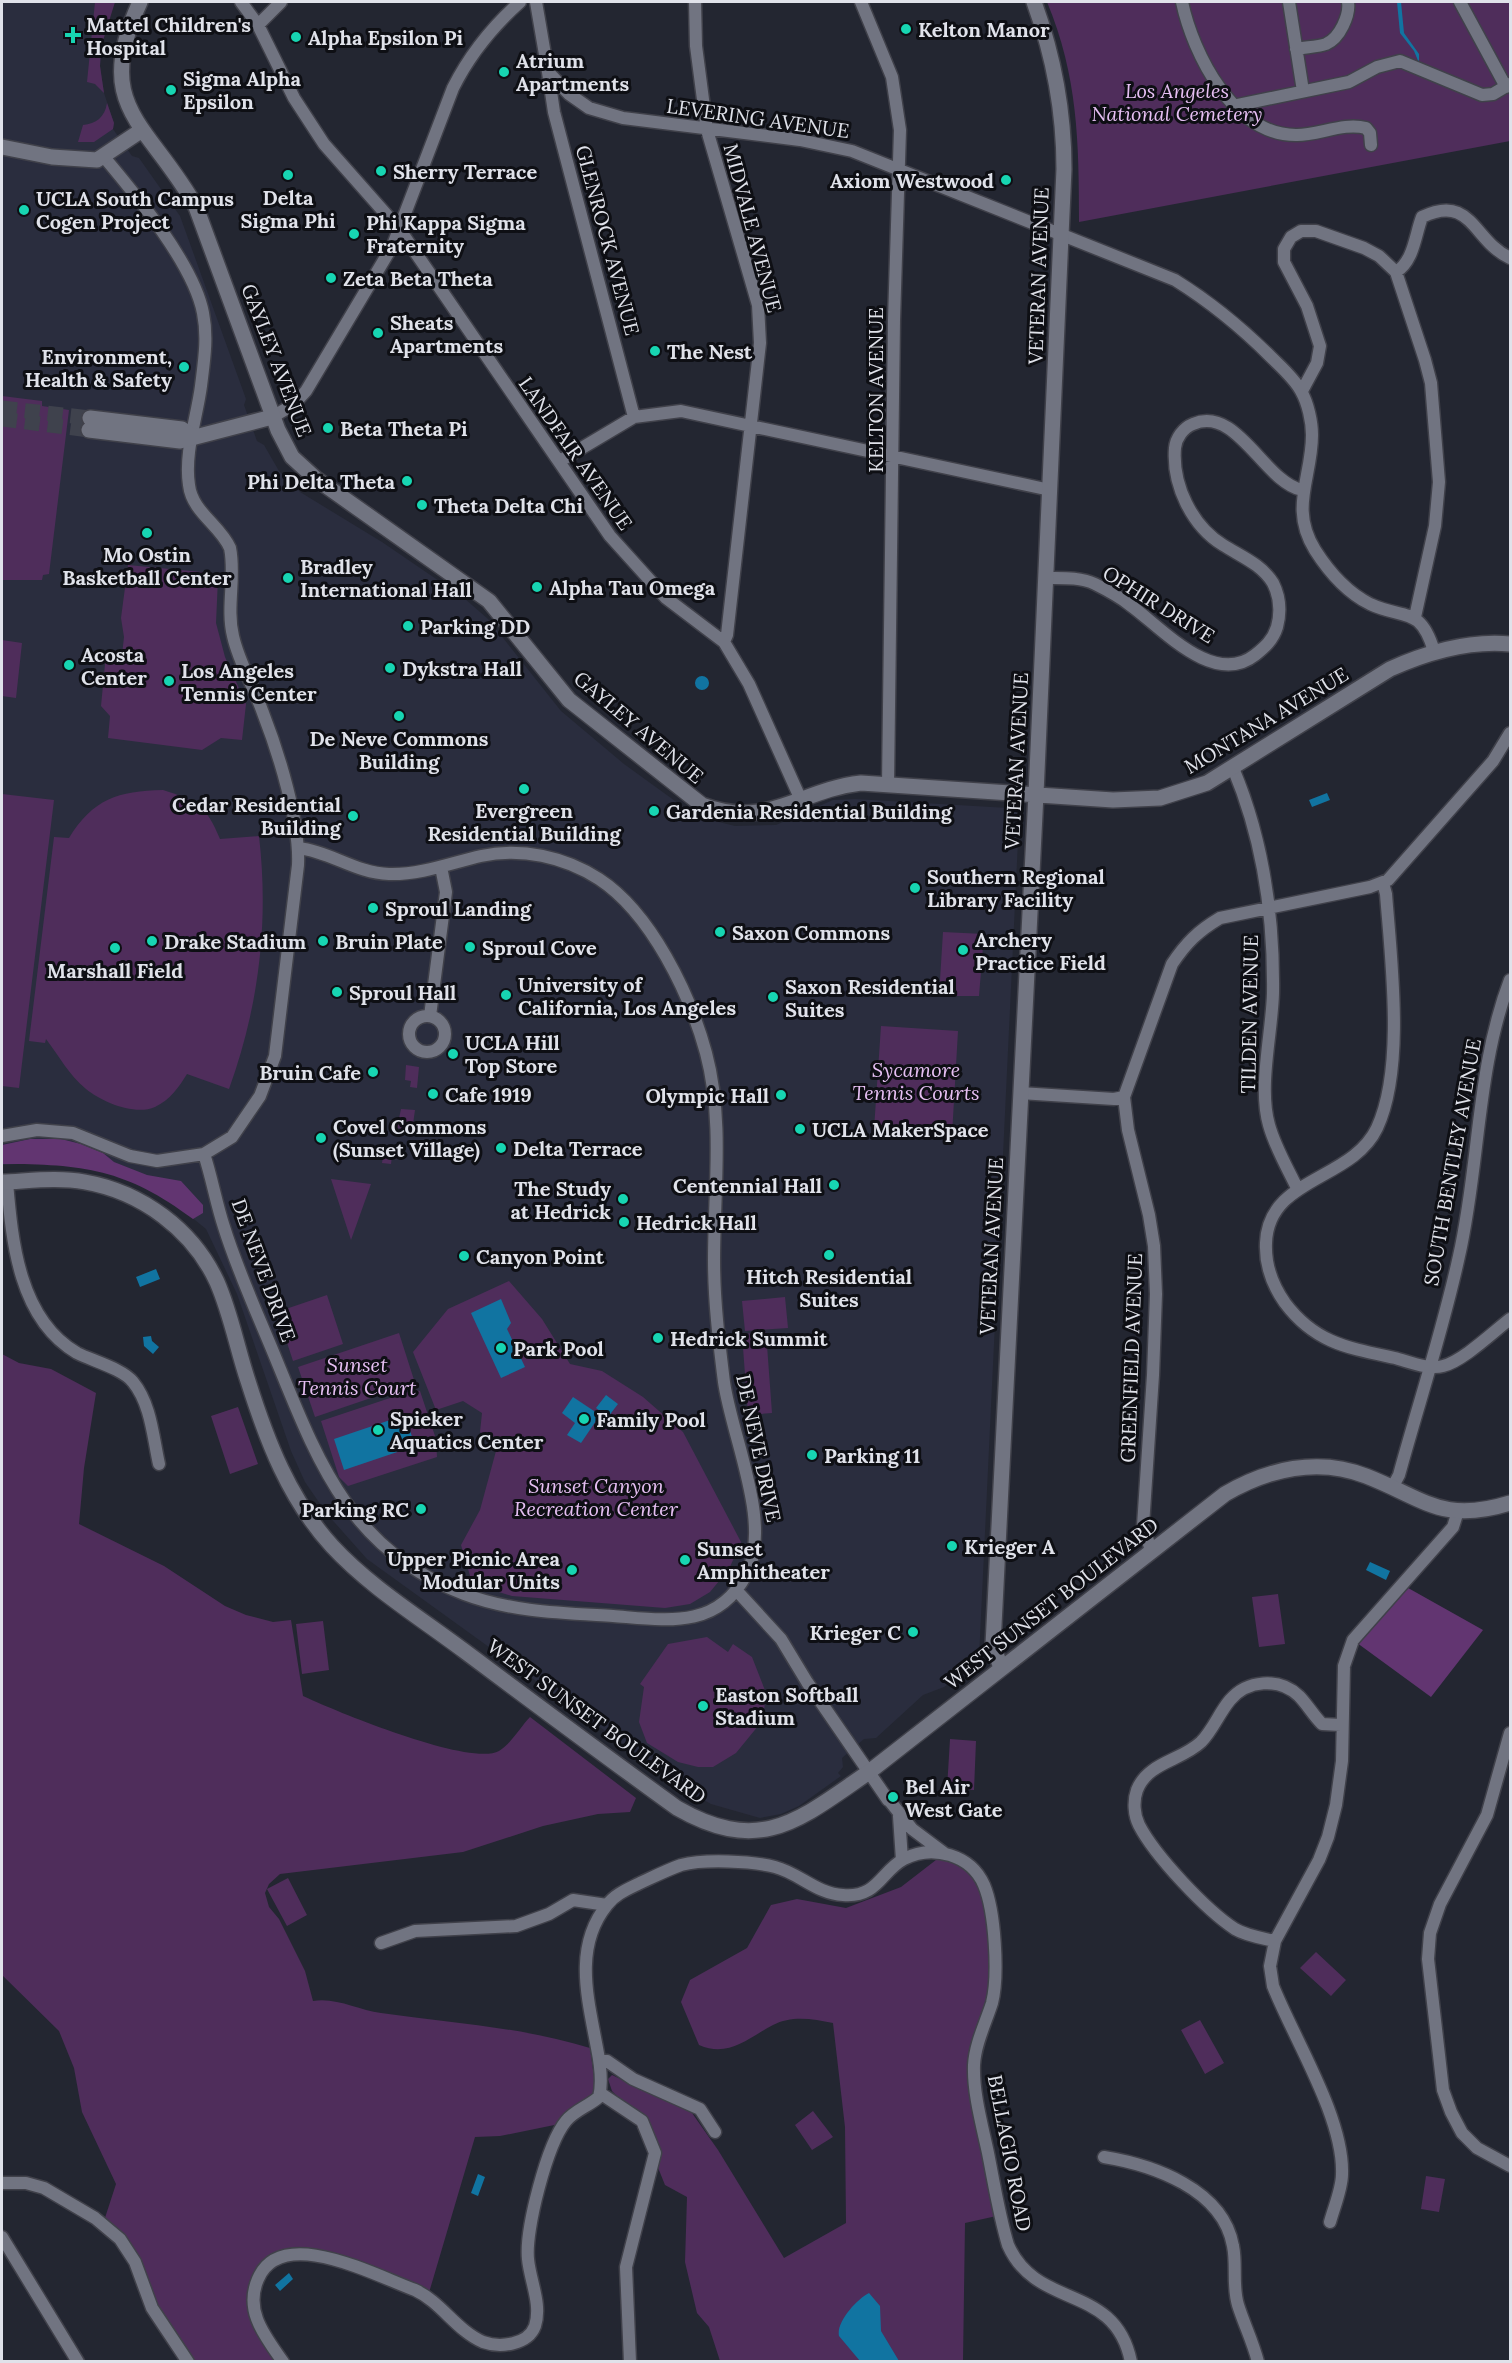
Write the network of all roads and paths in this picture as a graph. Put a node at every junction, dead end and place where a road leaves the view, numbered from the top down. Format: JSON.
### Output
{"nodes":[{"id":1,"x":140,"y":2,"type":"edge"},
{"id":2,"x":241,"y":2,"type":"edge"},
{"id":3,"x":281,"y":2,"type":"edge"},
{"id":4,"x":520,"y":2,"type":"edge"},
{"id":5,"x":536,"y":2,"type":"edge"},
{"id":6,"x":695,"y":2,"type":"edge"},
{"id":7,"x":861,"y":2,"type":"edge"},
{"id":8,"x":1034,"y":2,"type":"edge"},
{"id":9,"x":1182,"y":2,"type":"edge"},
{"id":10,"x":1288,"y":2,"type":"edge"},
{"id":11,"x":1348,"y":2,"type":"edge"},
{"id":12,"x":1460,"y":2,"type":"edge"},
{"id":13,"x":258,"y":25,"type":"junction"},
{"id":14,"x":1296,"y":49,"type":"junction"},
{"id":15,"x":548,"y":72,"type":"junction"},
{"id":16,"x":1508,"y":85,"type":"edge"},
{"id":17,"x":1303,"y":91,"type":"junction"},
{"id":18,"x":1233,"y":106,"type":"junction"},
{"id":19,"x":142,"y":130,"type":"junction"},
{"id":20,"x":707,"y":130,"type":"junction"},
{"id":21,"x":1371,"y":145,"type":"dead end"},
{"id":22,"x":2,"y":147,"type":"edge"},
{"id":23,"x":104,"y":157,"type":"junction"},
{"id":24,"x":898,"y":168,"type":"junction"},
{"id":25,"x":400,"y":230,"type":"junction"},
{"id":26,"x":1061,"y":234,"type":"junction"},
{"id":27,"x":1510,"y":258,"type":"edge"},
{"id":28,"x":1396,"y":272,"type":"junction"},
{"id":29,"x":1302,"y":391,"type":"junction"},
{"id":30,"x":272,"y":417,"type":"junction"},
{"id":31,"x":634,"y":417,"type":"junction"},
{"id":32,"x":90,"y":424,"type":"tunnel mouth"},
{"id":33,"x":752,"y":424,"type":"junction"},
{"id":34,"x":193,"y":437,"type":"junction"},
{"id":35,"x":894,"y":457,"type":"junction"},
{"id":36,"x":560,"y":461,"type":"junction"},
{"id":37,"x":1050,"y":490,"type":"junction"},
{"id":38,"x":1302,"y":490,"type":"junction"},
{"id":39,"x":1046,"y":578,"type":"junction"},
{"id":40,"x":1415,"y":617,"type":"junction"},
{"id":41,"x":724,"y":642,"type":"junction"},
{"id":42,"x":1510,"y":645,"type":"edge"},
{"id":43,"x":1434,"y":651,"type":"junction"},
{"id":44,"x":1510,"y":733,"type":"edge"},
{"id":45,"x":1233,"y":768,"type":"junction"},
{"id":46,"x":888,"y":785,"type":"junction"},
{"id":47,"x":1036,"y":794,"type":"junction"},
{"id":48,"x":801,"y":800,"type":"junction"},
{"id":49,"x":299,"y":848,"type":"junction"},
{"id":50,"x":441,"y":867,"type":"junction"},
{"id":51,"x":1383,"y":883,"type":"junction"},
{"id":52,"x":1269,"y":907,"type":"junction"},
{"id":53,"x":1510,"y":980,"type":"edge"},
{"id":54,"x":430,"y":1016,"type":"dead end"},
{"id":55,"x":1020,"y":1093,"type":"junction"},
{"id":56,"x":1124,"y":1096,"type":"junction"},
{"id":57,"x":2,"y":1136,"type":"edge"},
{"id":58,"x":204,"y":1154,"type":"junction"},
{"id":59,"x":4,"y":1182,"type":"edge"},
{"id":60,"x":1297,"y":1188,"type":"junction"},
{"id":61,"x":1510,"y":1320,"type":"edge"},
{"id":62,"x":1430,"y":1366,"type":"junction"},
{"id":63,"x":159,"y":1464,"type":"dead end"},
{"id":64,"x":1392,"y":1488,"type":"junction"},
{"id":65,"x":1510,"y":1503,"type":"edge"},
{"id":66,"x":1458,"y":1511,"type":"junction"},
{"id":67,"x":1151,"y":1550,"type":"junction"},
{"id":68,"x":736,"y":1591,"type":"junction"},
{"id":69,"x":1001,"y":1668,"type":"junction"},
{"id":70,"x":1341,"y":1725,"type":"junction"},
{"id":71,"x":1510,"y":1733,"type":"edge"},
{"id":72,"x":869,"y":1772,"type":"junction"},
{"id":73,"x":899,"y":1815,"type":"junction"},
{"id":74,"x":945,"y":1853,"type":"junction"},
{"id":75,"x":902,"y":1860,"type":"junction"},
{"id":76,"x":607,"y":1905,"type":"junction"},
{"id":77,"x":1275,"y":1941,"type":"junction"},
{"id":78,"x":381,"y":1943,"type":"dead end"},
{"id":79,"x":599,"y":2060,"type":"junction"},
{"id":80,"x":600,"y":2093,"type":"junction"},
{"id":81,"x":715,"y":2132,"type":"dead end"},
{"id":82,"x":1104,"y":2157,"type":"dead end"},
{"id":83,"x":1510,"y":2166,"type":"edge"},
{"id":84,"x":2,"y":2183,"type":"edge"},
{"id":85,"x":1330,"y":2222,"type":"dead end"},
{"id":86,"x":2,"y":2237,"type":"edge"},
{"id":87,"x":78,"y":2361,"type":"edge"},
{"id":88,"x":188,"y":2361,"type":"edge"},
{"id":89,"x":283,"y":2361,"type":"edge"},
{"id":90,"x":630,"y":2361,"type":"edge"},
{"id":91,"x":1131,"y":2361,"type":"edge"},
{"id":92,"x":1258,"y":2361,"type":"edge"}],
"edges":[{"from":1,"to":19,"type":"street","name":"GAYLEY AVENUE"},
{"from":2,"to":13,"type":"street","name":"LANDFAIR AVENUE"},
{"from":3,"to":13,"type":"street"},
{"from":4,"to":25,"type":"street"},
{"from":5,"to":15,"type":"street"},
{"from":6,"to":20,"type":"street","name":"MIDVALE AVENUE"},
{"from":7,"to":24,"type":"street","name":"KELTON AVENUE"},
{"from":8,"to":26,"type":"street","name":"VETERAN AVENUE"},
{"from":9,"to":18,"type":"street"},
{"from":10,"to":14,"type":"street"},
{"from":11,"to":14,"type":"street"},
{"from":12,"to":16,"type":"street"},
{"from":13,"to":25,"type":"street","name":"LANDFAIR AVENUE"},
{"from":14,"to":17,"type":"street"},
{"from":15,"to":20,"type":"street","name":"LEVERING AVENUE"},
{"from":15,"to":31,"type":"street","name":"GLENROCK AVENUE"},
{"from":16,"to":17,"type":"street"},
{"from":17,"to":18,"type":"street"},
{"from":18,"to":21,"type":"street"},
{"from":19,"to":23,"type":"street"},
{"from":19,"to":30,"type":"street","name":"GAYLEY AVENUE"},
{"from":20,"to":24,"type":"street","name":"LEVERING AVENUE"},
{"from":20,"to":33,"type":"street","name":"MIDVALE AVENUE"},
{"from":22,"to":23,"type":"street"},
{"from":23,"to":34,"type":"street"},
{"from":24,"to":26,"type":"street","name":"LEVERING AVENUE"},
{"from":24,"to":35,"type":"street","name":"KELTON AVENUE"},
{"from":25,"to":30,"type":"street"},
{"from":25,"to":36,"type":"street","name":"LANDFAIR AVENUE"},
{"from":26,"to":29,"type":"street","name":"LEVERING AVENUE"},
{"from":26,"to":37,"type":"street","name":"VETERAN AVENUE"},
{"from":27,"to":28,"type":"street"},
{"from":28,"to":29,"type":"street"},
{"from":28,"to":40,"type":"street"},
{"from":29,"to":38,"type":"street","name":"LEVERING AVENUE"},
{"from":30,"to":34,"type":"street"},
{"from":30,"to":48,"type":"street","name":"GAYLEY AVENUE"},
{"from":31,"to":33,"type":"street"},
{"from":31,"to":36,"type":"street"},
{"from":32,"to":34,"type":"street"},
{"from":33,"to":35,"type":"street"},
{"from":33,"to":41,"type":"street","name":"MIDVALE AVENUE"},
{"from":34,"to":49,"type":"street"},
{"from":35,"to":37,"type":"street"},
{"from":35,"to":46,"type":"street","name":"KELTON AVENUE"},
{"from":36,"to":41,"type":"street","name":"LANDFAIR AVENUE"},
{"from":37,"to":39,"type":"street","name":"VETERAN AVENUE"},
{"from":38,"to":39,"type":"street","name":"OPHIR DRIVE"},
{"from":38,"to":40,"type":"street","name":"LEVERING AVENUE"},
{"from":39,"to":47,"type":"street","name":"VETERAN AVENUE"},
{"from":40,"to":43,"type":"street"},
{"from":41,"to":48,"type":"street","name":"LANDFAIR AVENUE"},
{"from":42,"to":43,"type":"street","name":"MONTANA AVENUE"},
{"from":43,"to":45,"type":"street","name":"MONTANA AVENUE"},
{"from":44,"to":51,"type":"street"},
{"from":45,"to":47,"type":"street","name":"MONTANA AVENUE"},
{"from":45,"to":52,"type":"street","name":"TILDEN AVENUE"},
{"from":46,"to":47,"type":"street","name":"GAYLEY AVENUE"},
{"from":46,"to":48,"type":"street","name":"GAYLEY AVENUE"},
{"from":47,"to":55,"type":"street","name":"VETERAN AVENUE"},
{"from":49,"to":50,"type":"street","name":"DE NEVE DRIVE"},
{"from":49,"to":58,"type":"street"},
{"from":50,"to":54,"type":"street"},
{"from":50,"to":68,"type":"street","name":"DE NEVE DRIVE"},
{"from":51,"to":52,"type":"street"},
{"from":51,"to":60,"type":"street"},
{"from":52,"to":56,"type":"street"},
{"from":52,"to":60,"type":"street","name":"TILDEN AVENUE"},
{"from":53,"to":62,"type":"street","name":"SOUTH BENTLEY AVENUE"},
{"from":55,"to":56,"type":"street"},
{"from":55,"to":69,"type":"street","name":"VETERAN AVENUE"},
{"from":56,"to":67,"type":"street","name":"GREENFIELD AVENUE"},
{"from":57,"to":58,"type":"street"},
{"from":58,"to":68,"type":"street","name":"DE NEVE DRIVE"},
{"from":59,"to":63,"type":"street"},
{"from":59,"to":72,"type":"street","name":"WEST SUNSET BOULEVARD"},
{"from":60,"to":62,"type":"street"},
{"from":61,"to":62,"type":"street"},
{"from":62,"to":64,"type":"street","name":"SOUTH BENTLEY AVENUE"},
{"from":64,"to":66,"type":"street","name":"WEST SUNSET BOULEVARD"},
{"from":64,"to":67,"type":"street","name":"WEST SUNSET BOULEVARD"},
{"from":65,"to":66,"type":"street","name":"WEST SUNSET BOULEVARD"},
{"from":66,"to":70,"type":"street"},
{"from":67,"to":69,"type":"street","name":"WEST SUNSET BOULEVARD"},
{"from":68,"to":72,"type":"street","name":"BELLAGIO ROAD"},
{"from":69,"to":72,"type":"street","name":"WEST SUNSET BOULEVARD"},
{"from":70,"to":77,"type":"street"},
{"from":70,"to":77,"type":"street"},
{"from":71,"to":83,"type":"street"},
{"from":72,"to":73,"type":"street","name":"BELLAGIO ROAD"},
{"from":73,"to":74,"type":"street","name":"BELLAGIO ROAD"},
{"from":73,"to":75,"type":"street"},
{"from":74,"to":75,"type":"street"},
{"from":74,"to":91,"type":"street","name":"BELLAGIO ROAD"},
{"from":75,"to":76,"type":"street"},
{"from":76,"to":78,"type":"street"},
{"from":76,"to":79,"type":"street"},
{"from":77,"to":85,"type":"street"},
{"from":79,"to":80,"type":"street"},
{"from":79,"to":81,"type":"street"},
{"from":80,"to":89,"type":"street"},
{"from":80,"to":90,"type":"street"},
{"from":82,"to":92,"type":"street"},
{"from":84,"to":88,"type":"street"},
{"from":86,"to":87,"type":"street"}]}
